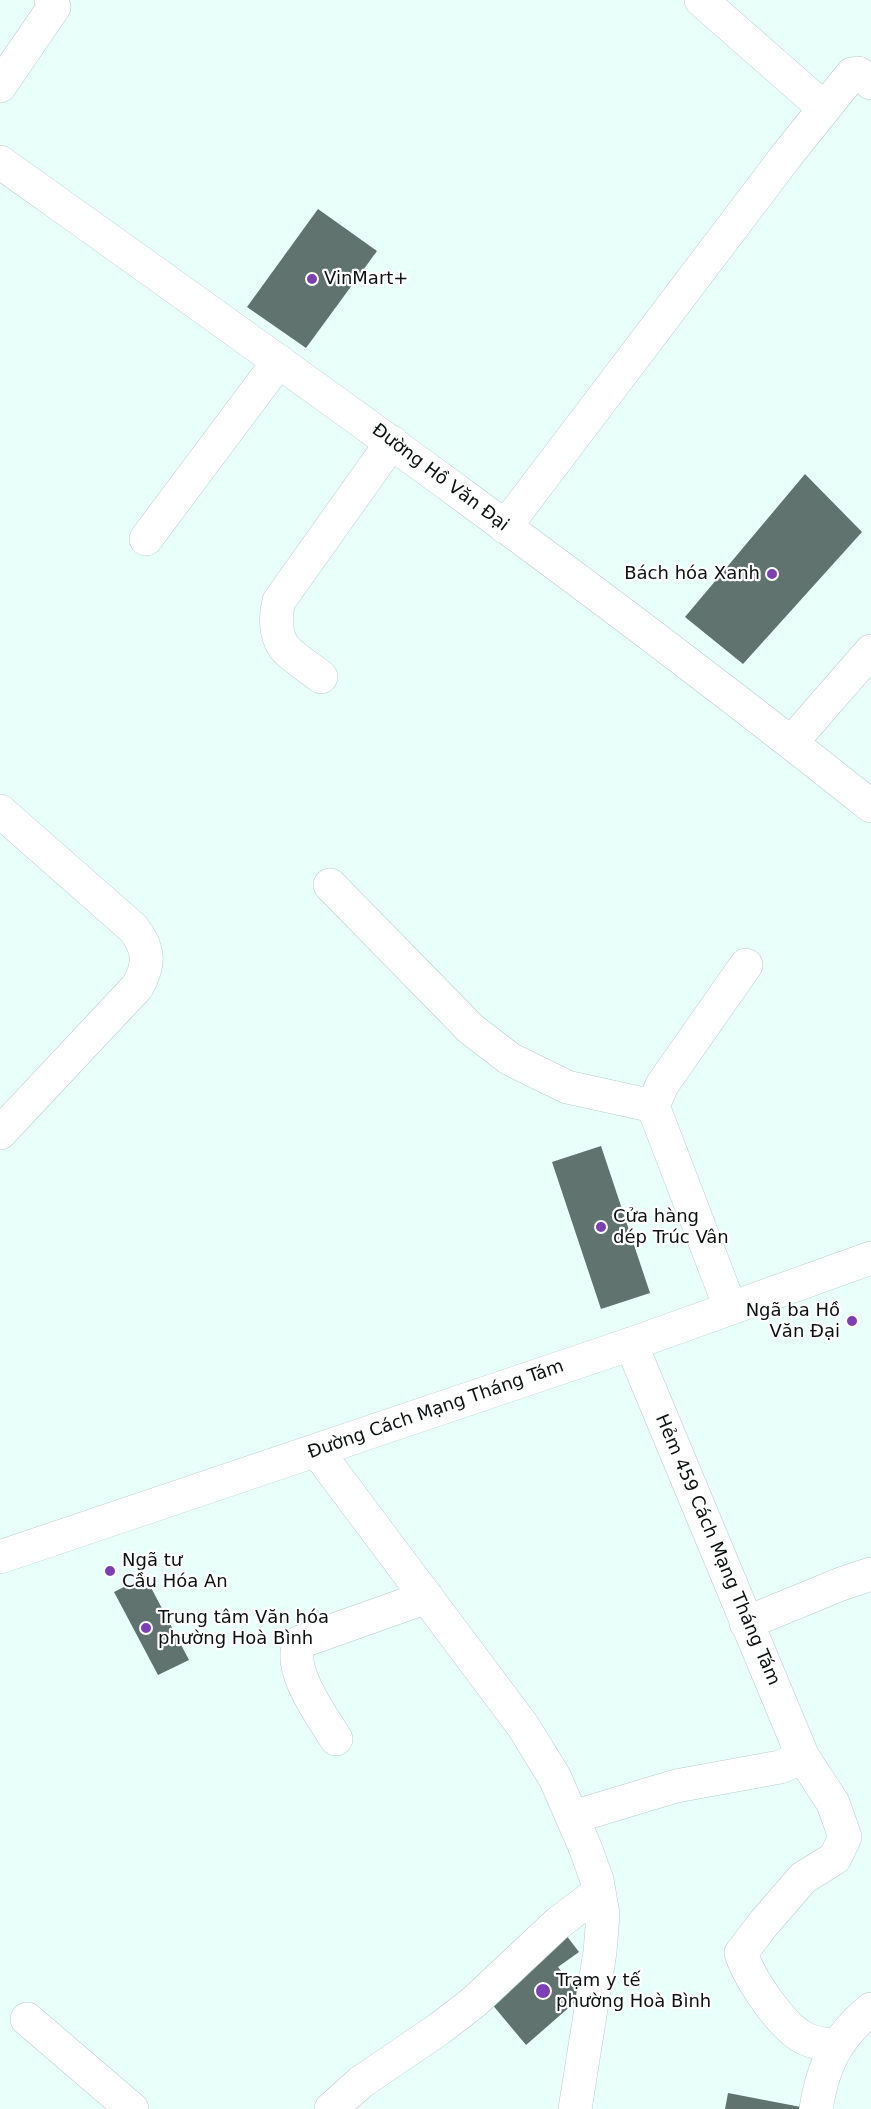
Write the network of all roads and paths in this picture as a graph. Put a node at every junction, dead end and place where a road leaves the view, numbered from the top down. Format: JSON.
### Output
{"nodes":[{"id":1,"x":51,"y":0,"type":"edge"},
{"id":2,"x":701,"y":0,"type":"edge"},
{"id":3,"x":871,"y":82,"type":"edge"},
{"id":4,"x":0,"y":86,"type":"edge"},
{"id":5,"x":824,"y":108,"type":"junction"},
{"id":6,"x":0,"y":162,"type":"edge"},
{"id":7,"x":279,"y":361,"type":"junction"},
{"id":8,"x":392,"y":442,"type":"junction"},
{"id":9,"x":505,"y":527,"type":"junction"},
{"id":10,"x":146,"y":539,"type":"dead end"},
{"id":11,"x":871,"y":651,"type":"edge"},
{"id":12,"x":321,"y":677,"type":"dead end"},
{"id":13,"x":791,"y":743,"type":"junction"},
{"id":14,"x":871,"y":806,"type":"edge"},
{"id":15,"x":0,"y":811,"type":"edge"},
{"id":16,"x":330,"y":885,"type":"dead end"},
{"id":17,"x":746,"y":965,"type":"dead end"},
{"id":18,"x":653,"y":1106,"type":"junction"},
{"id":19,"x":5,"y":1118,"type":"edge"},
{"id":20,"x":871,"y":1258,"type":"edge"},
{"id":21,"x":730,"y":1307,"type":"junction"},
{"id":22,"x":631,"y":1344,"type":"junction"},
{"id":23,"x":316,"y":1451,"type":"junction"},
{"id":24,"x":0,"y":1557,"type":"edge"},
{"id":25,"x":871,"y":1574,"type":"edge"},
{"id":26,"x":427,"y":1598,"type":"junction"},
{"id":27,"x":746,"y":1623,"type":"junction"},
{"id":28,"x":336,"y":1739,"type":"dead end"},
{"id":29,"x":803,"y":1757,"type":"junction"},
{"id":30,"x":573,"y":1817,"type":"junction"},
{"id":31,"x":599,"y":1892,"type":"junction"},
{"id":32,"x":871,"y":2009,"type":"edge"},
{"id":33,"x":27,"y":2019,"type":"dead end"},
{"id":34,"x":836,"y":2046,"type":"junction"},
{"id":35,"x":132,"y":2109,"type":"edge"},
{"id":36,"x":331,"y":2109,"type":"edge"},
{"id":37,"x":574,"y":2109,"type":"edge"},
{"id":38,"x":816,"y":2109,"type":"edge"}],
"edges":[{"from":1,"to":4,"type":"street"},
{"from":2,"to":5,"type":"street"},
{"from":3,"to":5,"type":"street"},
{"from":5,"to":9,"type":"street"},
{"from":6,"to":7,"type":"street","name":"Đường Hồ Văn Đại"},
{"from":7,"to":8,"type":"street","name":"Đường Hồ Văn Đại"},
{"from":7,"to":10,"type":"street"},
{"from":8,"to":9,"type":"street","name":"Đường Hồ Văn Đại"},
{"from":8,"to":12,"type":"street"},
{"from":9,"to":13,"type":"street","name":"Đường Hồ Văn Đại"},
{"from":11,"to":13,"type":"street"},
{"from":13,"to":14,"type":"street","name":"Đường Hồ Văn Đại"},
{"from":15,"to":19,"type":"street"},
{"from":16,"to":18,"type":"street"},
{"from":17,"to":18,"type":"street"},
{"from":18,"to":21,"type":"street"},
{"from":20,"to":21,"type":"street","name":"Đường Cách Mạng Tháng Tám"},
{"from":21,"to":22,"type":"street","name":"Đường Cách Mạng Tháng Tám"},
{"from":22,"to":23,"type":"street","name":"Đường Cách Mạng Tháng Tám"},
{"from":22,"to":27,"type":"street","name":"Hẻm 459 Cách Mạng Tháng Tám"},
{"from":23,"to":24,"type":"street","name":"Đường Cách Mạng Tháng Tám"},
{"from":23,"to":26,"type":"street"},
{"from":25,"to":27,"type":"street"},
{"from":26,"to":28,"type":"street"},
{"from":26,"to":30,"type":"street"},
{"from":27,"to":29,"type":"street","name":"Hẻm 459 Cách Mạng Tháng Tám"},
{"from":29,"to":30,"type":"street"},
{"from":29,"to":34,"type":"street","name":"Hẻm 459 Cách Mạng Tháng Tám"},
{"from":30,"to":31,"type":"street"},
{"from":31,"to":36,"type":"street"},
{"from":31,"to":37,"type":"street"},
{"from":32,"to":34,"type":"street"},
{"from":33,"to":35,"type":"street"},
{"from":34,"to":38,"type":"street"}]}
